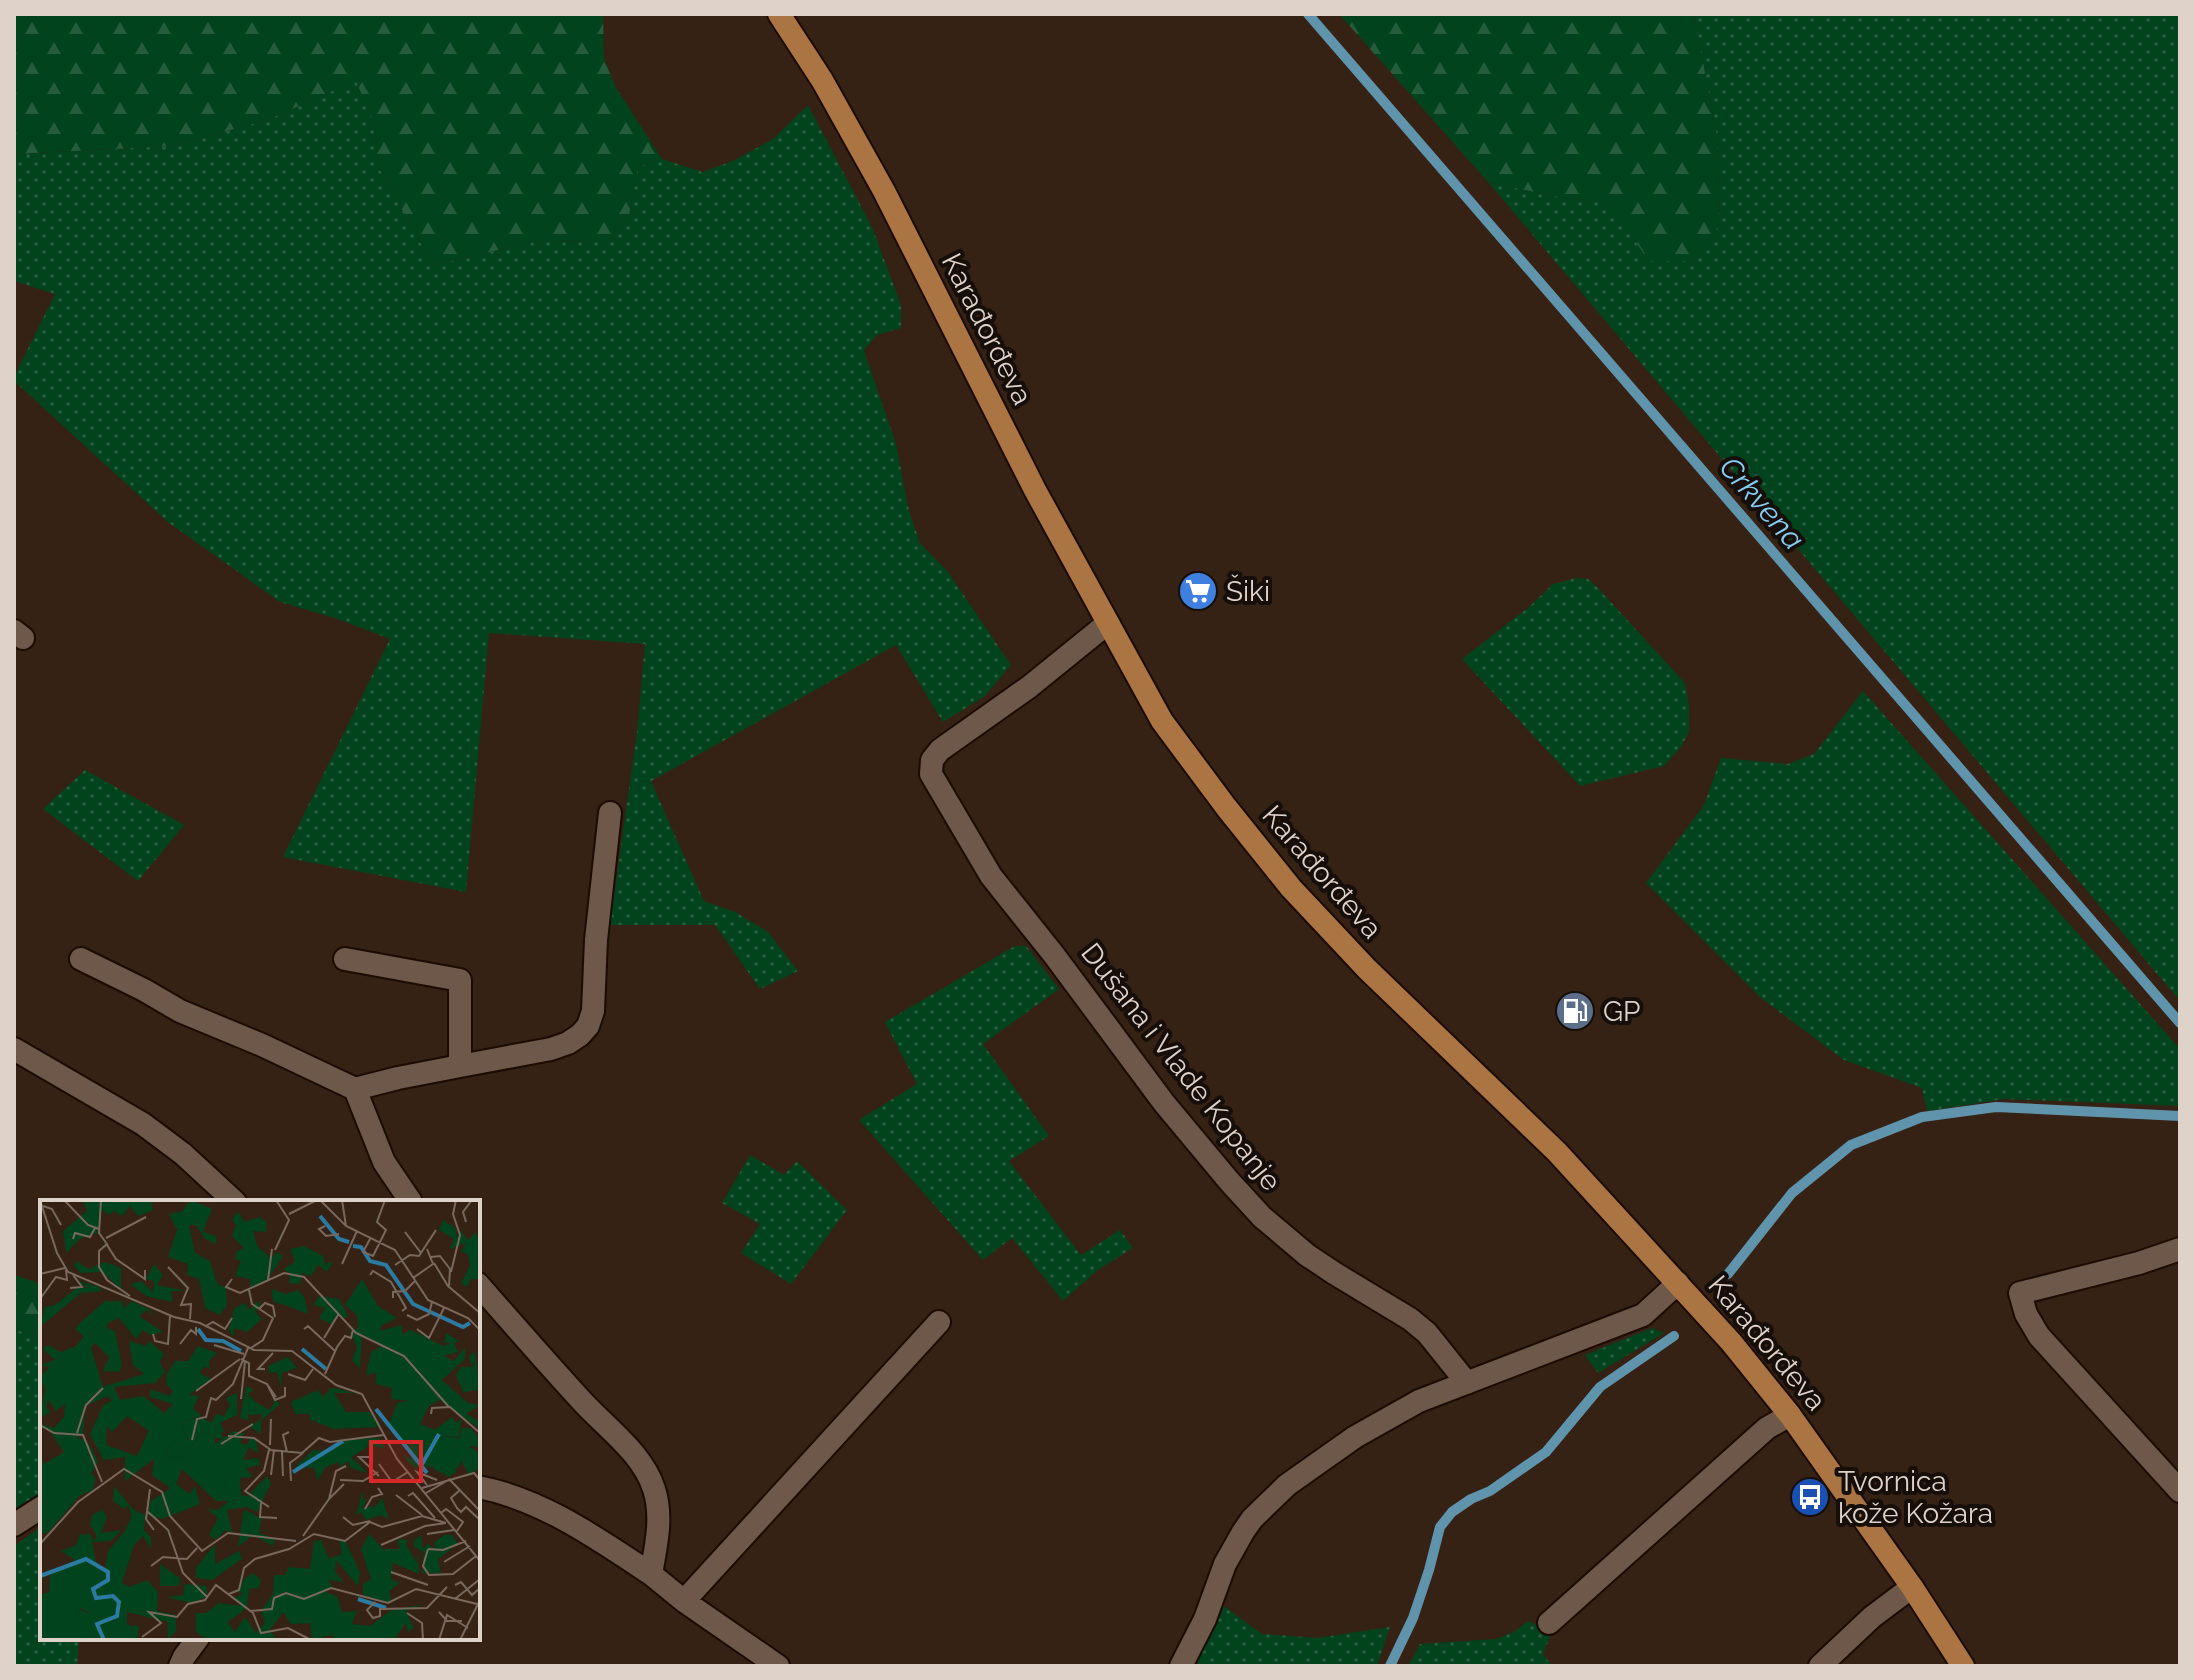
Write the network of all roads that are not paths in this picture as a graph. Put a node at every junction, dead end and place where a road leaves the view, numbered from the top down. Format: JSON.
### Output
{"nodes":[{"id":1,"x":779,"y":14,"type":"edge"},
{"id":2,"x":1108,"y":623,"type":"junction"},
{"id":3,"x":610,"y":813,"type":"dead end"},
{"id":4,"x":81,"y":959,"type":"dead end"},
{"id":5,"x":345,"y":959,"type":"dead end"},
{"id":6,"x":14,"y":1049,"type":"edge"},
{"id":7,"x":460,"y":1066,"type":"junction"},
{"id":8,"x":355,"y":1089,"type":"junction"},
{"id":9,"x":233,"y":1200,"type":"edge"},
{"id":10,"x":410,"y":1200,"type":"edge"},
{"id":11,"x":2180,"y":1249,"type":"edge"},
{"id":12,"x":1678,"y":1283,"type":"junction"},
{"id":13,"x":480,"y":1286,"type":"edge"},
{"id":14,"x":939,"y":1322,"type":"dead end"},
{"id":15,"x":1467,"y":1383,"type":"junction"},
{"id":16,"x":1790,"y":1415,"type":"junction"},
{"id":17,"x":480,"y":1488,"type":"edge"},
{"id":18,"x":2180,"y":1491,"type":"edge"},
{"id":19,"x":40,"y":1508,"type":"edge"},
{"id":20,"x":14,"y":1525,"type":"edge"},
{"id":21,"x":651,"y":1574,"type":"junction"},
{"id":22,"x":1912,"y":1587,"type":"junction"},
{"id":23,"x":684,"y":1601,"type":"junction"},
{"id":24,"x":1549,"y":1623,"type":"dead end"},
{"id":25,"x":197,"y":1640,"type":"edge"},
{"id":26,"x":180,"y":1666,"type":"edge"},
{"id":27,"x":778,"y":1666,"type":"edge"},
{"id":28,"x":1181,"y":1666,"type":"edge"},
{"id":29,"x":1820,"y":1666,"type":"edge"},
{"id":30,"x":1963,"y":1666,"type":"edge"}],
"edges":[{"from":1,"to":2,"type":"main road","name":"Karađorđeva"},
{"from":2,"to":12,"type":"main road","name":"Karađorđeva"},
{"from":2,"to":15,"type":"street","name":"Dušana i Vlade Kopanje"},
{"from":3,"to":7,"type":"street"},
{"from":4,"to":8,"type":"street"},
{"from":5,"to":7,"type":"street"},
{"from":6,"to":9,"type":"street"},
{"from":7,"to":8,"type":"street"},
{"from":8,"to":10,"type":"street"},
{"from":11,"to":18,"type":"street"},
{"from":12,"to":15,"type":"street"},
{"from":12,"to":16,"type":"main road","name":"Karađorđeva"},
{"from":13,"to":21,"type":"street"},
{"from":14,"to":23,"type":"street"},
{"from":15,"to":28,"type":"street"},
{"from":16,"to":22,"type":"main road","name":"Karađorđeva"},
{"from":16,"to":24,"type":"street"},
{"from":17,"to":21,"type":"street"},
{"from":19,"to":20,"type":"street"},
{"from":21,"to":23,"type":"street"},
{"from":22,"to":29,"type":"street"},
{"from":22,"to":30,"type":"main road","name":"Karađorđeva"},
{"from":23,"to":27,"type":"street"},
{"from":25,"to":26,"type":"street"}]}
